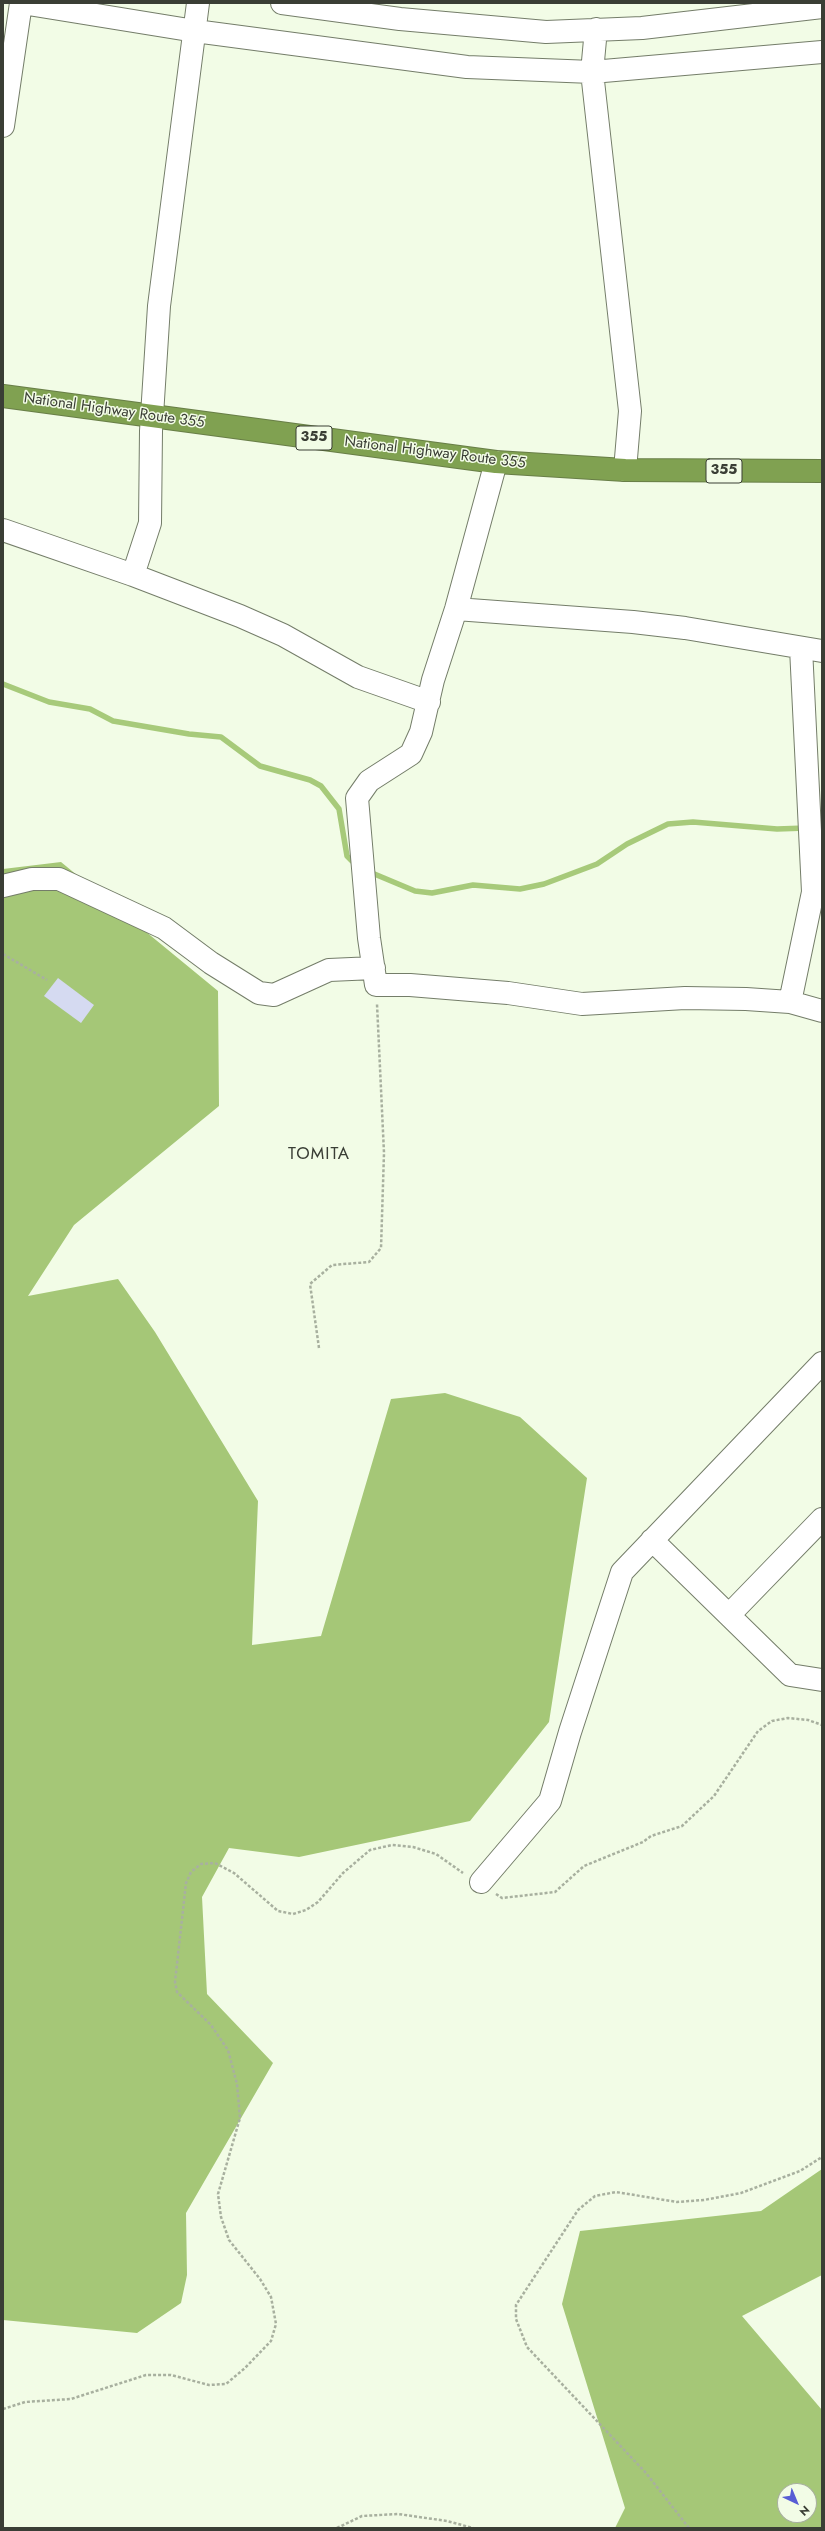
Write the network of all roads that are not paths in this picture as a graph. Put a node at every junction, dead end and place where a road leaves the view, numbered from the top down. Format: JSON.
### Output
{"nodes":[{"id":1,"x":22,"y":3,"type":"edge"},
{"id":2,"x":198,"y":3,"type":"edge"},
{"id":3,"x":282,"y":3,"type":"edge"},
{"id":4,"x":822,"y":7,"type":"edge"},
{"id":5,"x":596,"y":29,"type":"junction"},
{"id":6,"x":195,"y":31,"type":"junction"},
{"id":7,"x":822,"y":52,"type":"edge"},
{"id":8,"x":592,"y":72,"type":"junction"},
{"id":9,"x":3,"y":126,"type":"edge"},
{"id":10,"x":3,"y":396,"type":"edge"},
{"id":11,"x":152,"y":416,"type":"junction"},
{"id":12,"x":496,"y":462,"type":"junction"},
{"id":13,"x":625,"y":470,"type":"junction"},
{"id":14,"x":822,"y":471,"type":"edge"},
{"id":15,"x":3,"y":530,"type":"edge"},
{"id":16,"x":133,"y":575,"type":"junction"},
{"id":17,"x":456,"y":609,"type":"junction"},
{"id":18,"x":801,"y":648,"type":"junction"},
{"id":19,"x":822,"y":650,"type":"edge"},
{"id":20,"x":429,"y":702,"type":"junction"},
{"id":21,"x":3,"y":886,"type":"edge"},
{"id":22,"x":375,"y":977,"type":"junction"},
{"id":23,"x":790,"y":1002,"type":"junction"},
{"id":24,"x":822,"y":1011,"type":"edge"},
{"id":25,"x":822,"y":1363,"type":"edge"},
{"id":26,"x":822,"y":1519,"type":"edge"},
{"id":27,"x":652,"y":1540,"type":"junction"},
{"id":28,"x":729,"y":1615,"type":"junction"},
{"id":29,"x":822,"y":1680,"type":"edge"},
{"id":30,"x":481,"y":1882,"type":"road end"}],
"edges":[{"from":1,"to":6,"type":"street"},
{"from":1,"to":9,"type":"street"},
{"from":2,"to":6,"type":"street"},
{"from":3,"to":5,"type":"street"},
{"from":4,"to":5,"type":"street"},
{"from":5,"to":8,"type":"street"},
{"from":6,"to":8,"type":"street"},
{"from":6,"to":11,"type":"street"},
{"from":7,"to":8,"type":"street"},
{"from":8,"to":13,"type":"street"},
{"from":10,"to":11,"type":"highway","name":"National Highway Route 355","number":"355"},
{"from":11,"to":12,"type":"highway","name":"National Highway Route 355","number":"355"},
{"from":11,"to":16,"type":"street"},
{"from":12,"to":13,"type":"highway","name":"National Highway Route 355","number":"355"},
{"from":12,"to":17,"type":"street"},
{"from":13,"to":14,"type":"highway","name":"National Highway Route 355","number":"355"},
{"from":15,"to":16,"type":"street"},
{"from":16,"to":20,"type":"street"},
{"from":17,"to":18,"type":"street"},
{"from":17,"to":20,"type":"street"},
{"from":18,"to":19,"type":"street"},
{"from":18,"to":23,"type":"street"},
{"from":20,"to":22,"type":"street"},
{"from":21,"to":22,"type":"street"},
{"from":22,"to":23,"type":"street"},
{"from":23,"to":24,"type":"street"},
{"from":25,"to":27,"type":"street"},
{"from":26,"to":28,"type":"street"},
{"from":27,"to":28,"type":"street"},
{"from":27,"to":30,"type":"street"},
{"from":28,"to":29,"type":"street"}]}
